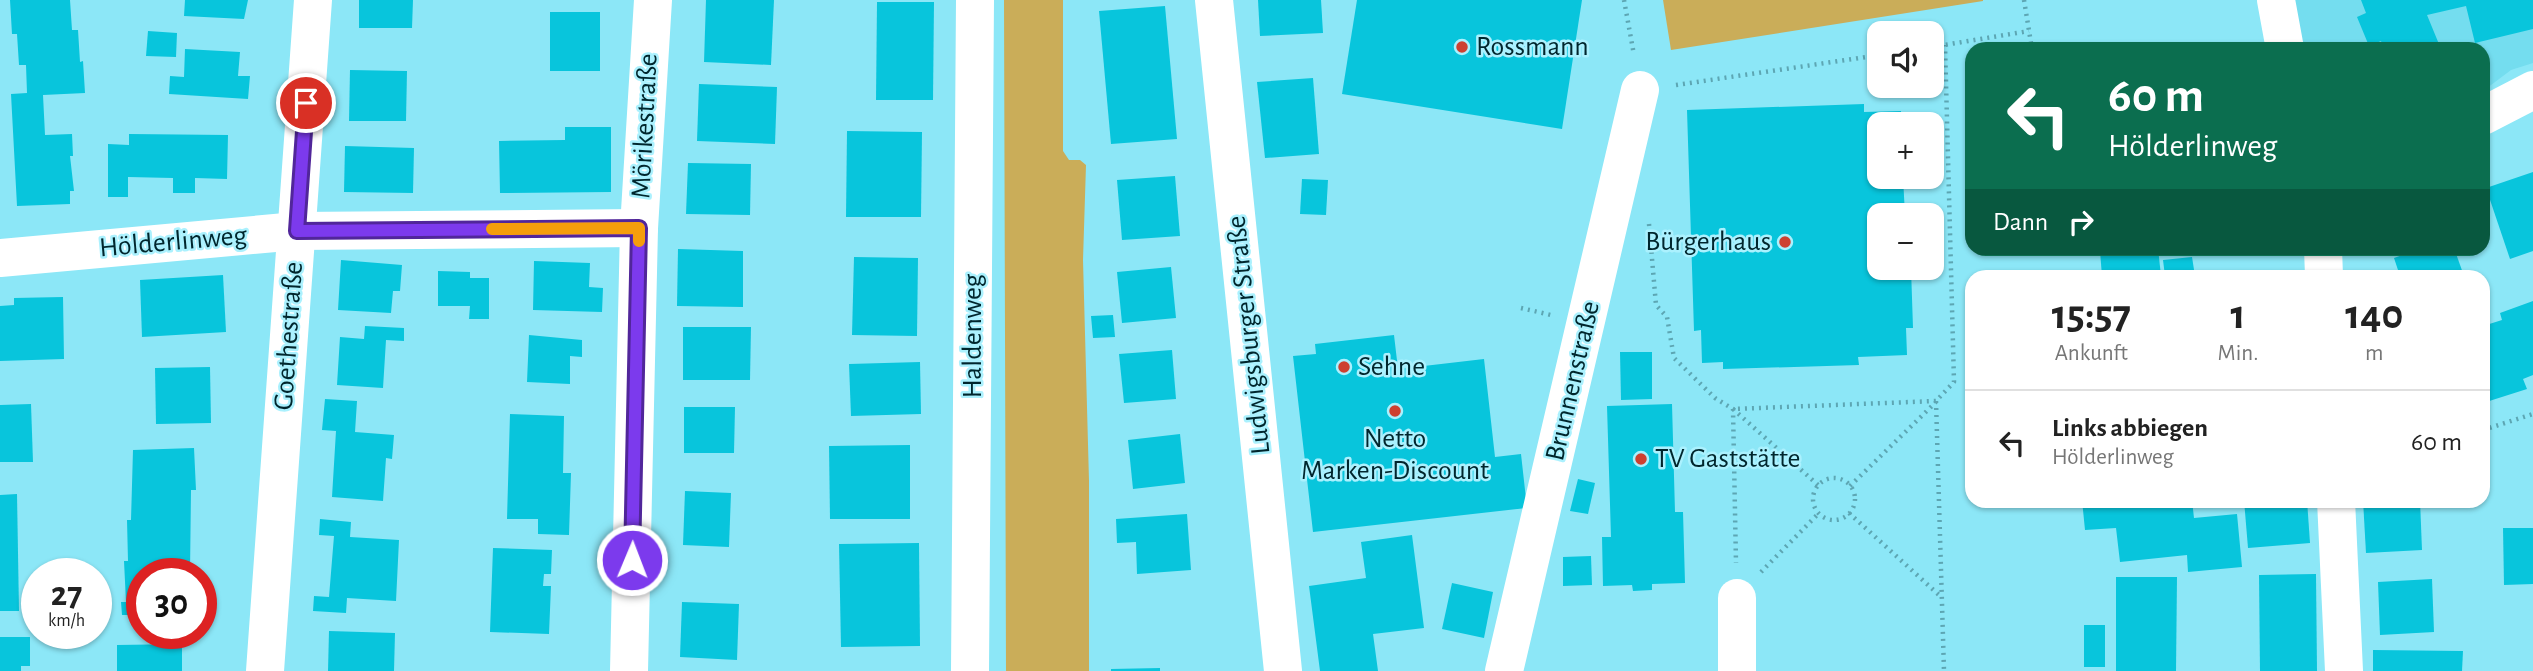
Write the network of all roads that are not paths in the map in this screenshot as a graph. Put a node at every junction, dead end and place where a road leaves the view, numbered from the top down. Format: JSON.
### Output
{"nodes":[{"id":1,"x":313,"y":0,"type":"edge"},
{"id":2,"x":653,"y":0,"type":"edge"},
{"id":3,"x":975,"y":0,"type":"edge"},
{"id":4,"x":1214,"y":0,"type":"edge"},
{"id":5,"x":2276,"y":0,"type":"edge"},
{"id":6,"x":2284,"y":42,"type":"edge"},
{"id":7,"x":1640,"y":90,"type":"road end"},
{"id":8,"x":2533,"y":90,"type":"edge"},
{"id":9,"x":2490,"y":112,"type":"edge"},
{"id":10,"x":639,"y":228,"type":"junction"},
{"id":11,"x":297,"y":231,"type":"junction"},
{"id":12,"x":0,"y":258,"type":"edge"},
{"id":13,"x":2336,"y":508,"type":"edge"},
{"id":14,"x":1737,"y":598,"type":"road end"},
{"id":15,"x":265,"y":671,"type":"edge"},
{"id":16,"x":629,"y":671,"type":"edge"},
{"id":17,"x":970,"y":671,"type":"edge"},
{"id":18,"x":1283,"y":671,"type":"edge"},
{"id":19,"x":1504,"y":671,"type":"edge"},
{"id":20,"x":1737,"y":671,"type":"edge"},
{"id":21,"x":2344,"y":671,"type":"edge"}],
"edges":[{"from":1,"to":11,"type":"street","name":"Goethestraße"},
{"from":2,"to":10,"type":"street","name":"Mörikestraße"},
{"from":3,"to":17,"type":"street","name":"Haldenweg"},
{"from":4,"to":18,"type":"street","name":"Ludwigsburger Straße"},
{"from":5,"to":6,"type":"street"},
{"from":7,"to":19,"type":"street","name":"Brunnenstraße"},
{"from":8,"to":9,"type":"street"},
{"from":10,"to":11,"type":"street","name":"Hölderlinweg"},
{"from":10,"to":16,"type":"street","name":"Mörikestraße"},
{"from":11,"to":12,"type":"street","name":"Hölderlinweg"},
{"from":11,"to":15,"type":"street","name":"Goethestraße"},
{"from":13,"to":21,"type":"street"},
{"from":14,"to":20,"type":"street"}]}
